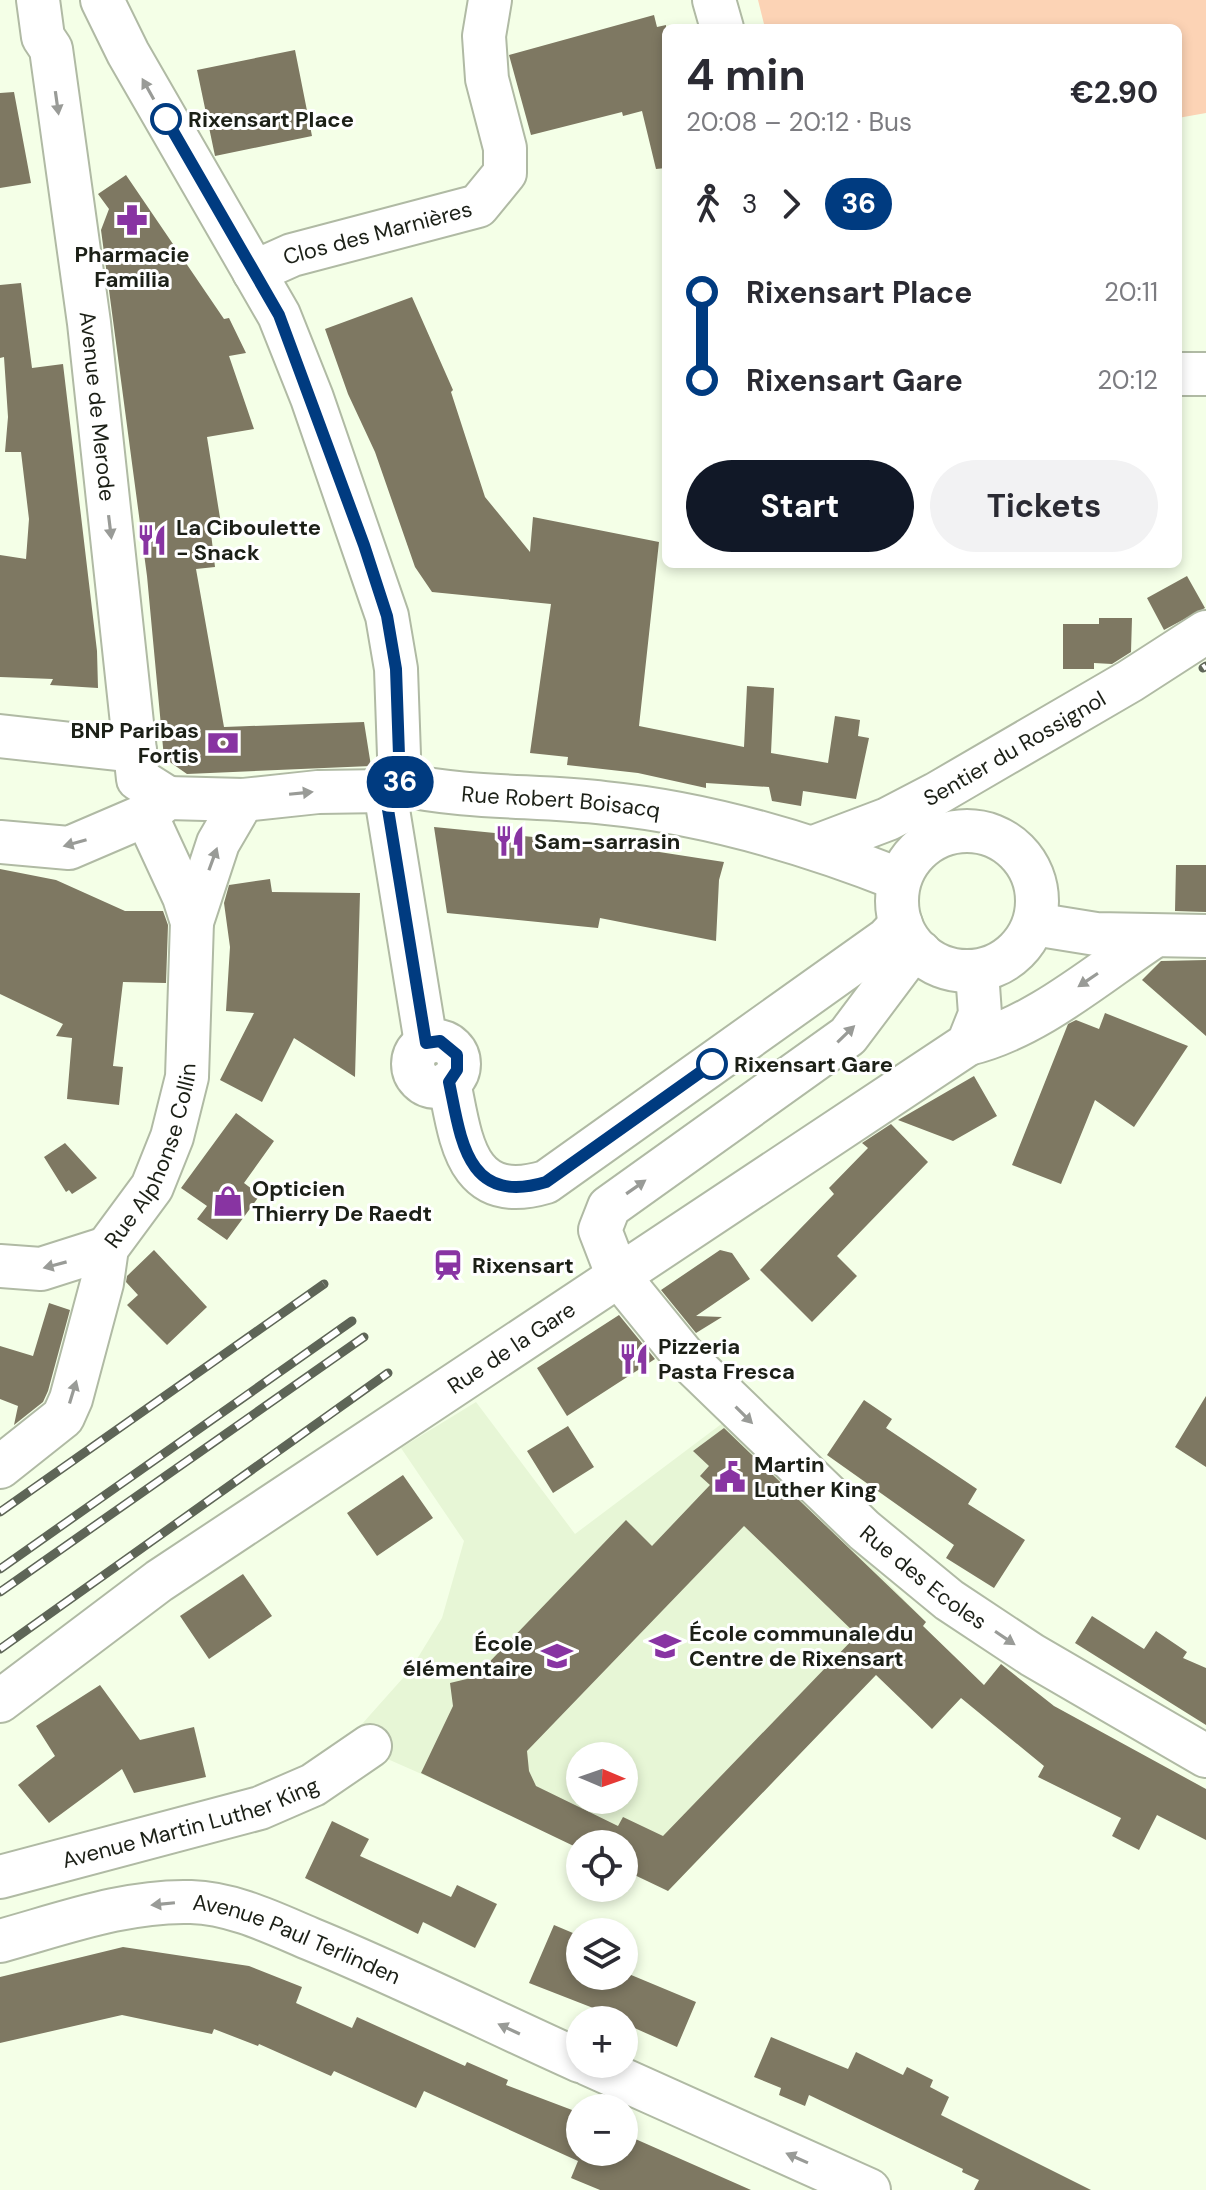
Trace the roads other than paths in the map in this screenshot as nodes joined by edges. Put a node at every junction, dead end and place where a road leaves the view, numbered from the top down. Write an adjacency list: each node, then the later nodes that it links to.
1 (38, 0): 6 (street, Avenue de Merode)
2 (490, 0): 7 (street, Clos des Marnières)
3 (714, 0): 5 (street)
4 (109, 15): 6 (street); 7 (street, one-way to 4)
5 (721, 24)
6 (51, 49): 12 (street, Avenue de Merode, one-way to 12)
7 (254, 272): 13 (street)
8 (1182, 374): 9 (street)
9 (1206, 374)
10 (1206, 632): 17 (street, Sentier du Rossignol)
11 (0, 736): 12 (street)
12 (135, 751): 15 (street, Avenue de Merode)
13 (392, 787): 14 (street, Rue Robert Boisacq, one-way to 13); 17 (street, Rue Robert Boisacq); 23 (street)
14 (243, 800): 15 (street, Rue Robert Boisacq); 19 (street, one-way to 14)
15 (157, 807): 16 (street, one-way to 16); 19 (street, Rue Alphonse Collin)
16 (0, 842)
17 (814, 847): 18 (street, Rue Robert Boisacq)
18 (898, 879): 20 (street); 23 (street)
19 (192, 922): 26 (street, Rue Alphonse Collin)
20 (1034, 924): 22 (street); 24 (street)
21 (1206, 936): 22 (street)
22 (1153, 937): 25 (street, Rue de la Gare, one-way to 25)
23 (911, 938): 24 (street); 28 (street, Rue des Ecoles, one-way to 23)
24 (977, 972): 25 (street)
25 (968, 1044): 28 (street, Rue de la Gare)
26 (107, 1248): 27 (street, one-way to 27); 29 (street, Rue Alphonse Collin, one-way to 26)
27 (0, 1266)
28 (617, 1274): 30 (street, Rue de la Gare); 32 (street, Rue des Ecoles, one-way to 32)
29 (0, 1467)
30 (0, 1701)
31 (370, 1746): 33 (street, Avenue Martin Luther King)
32 (1206, 1756)
33 (0, 1877)
34 (0, 1941): 35 (street, Avenue Paul Terlinden, one-way to 34)
35 (566, 2055)
36 (618, 2078): 37 (street, one-way to 36)
37 (848, 2186)

